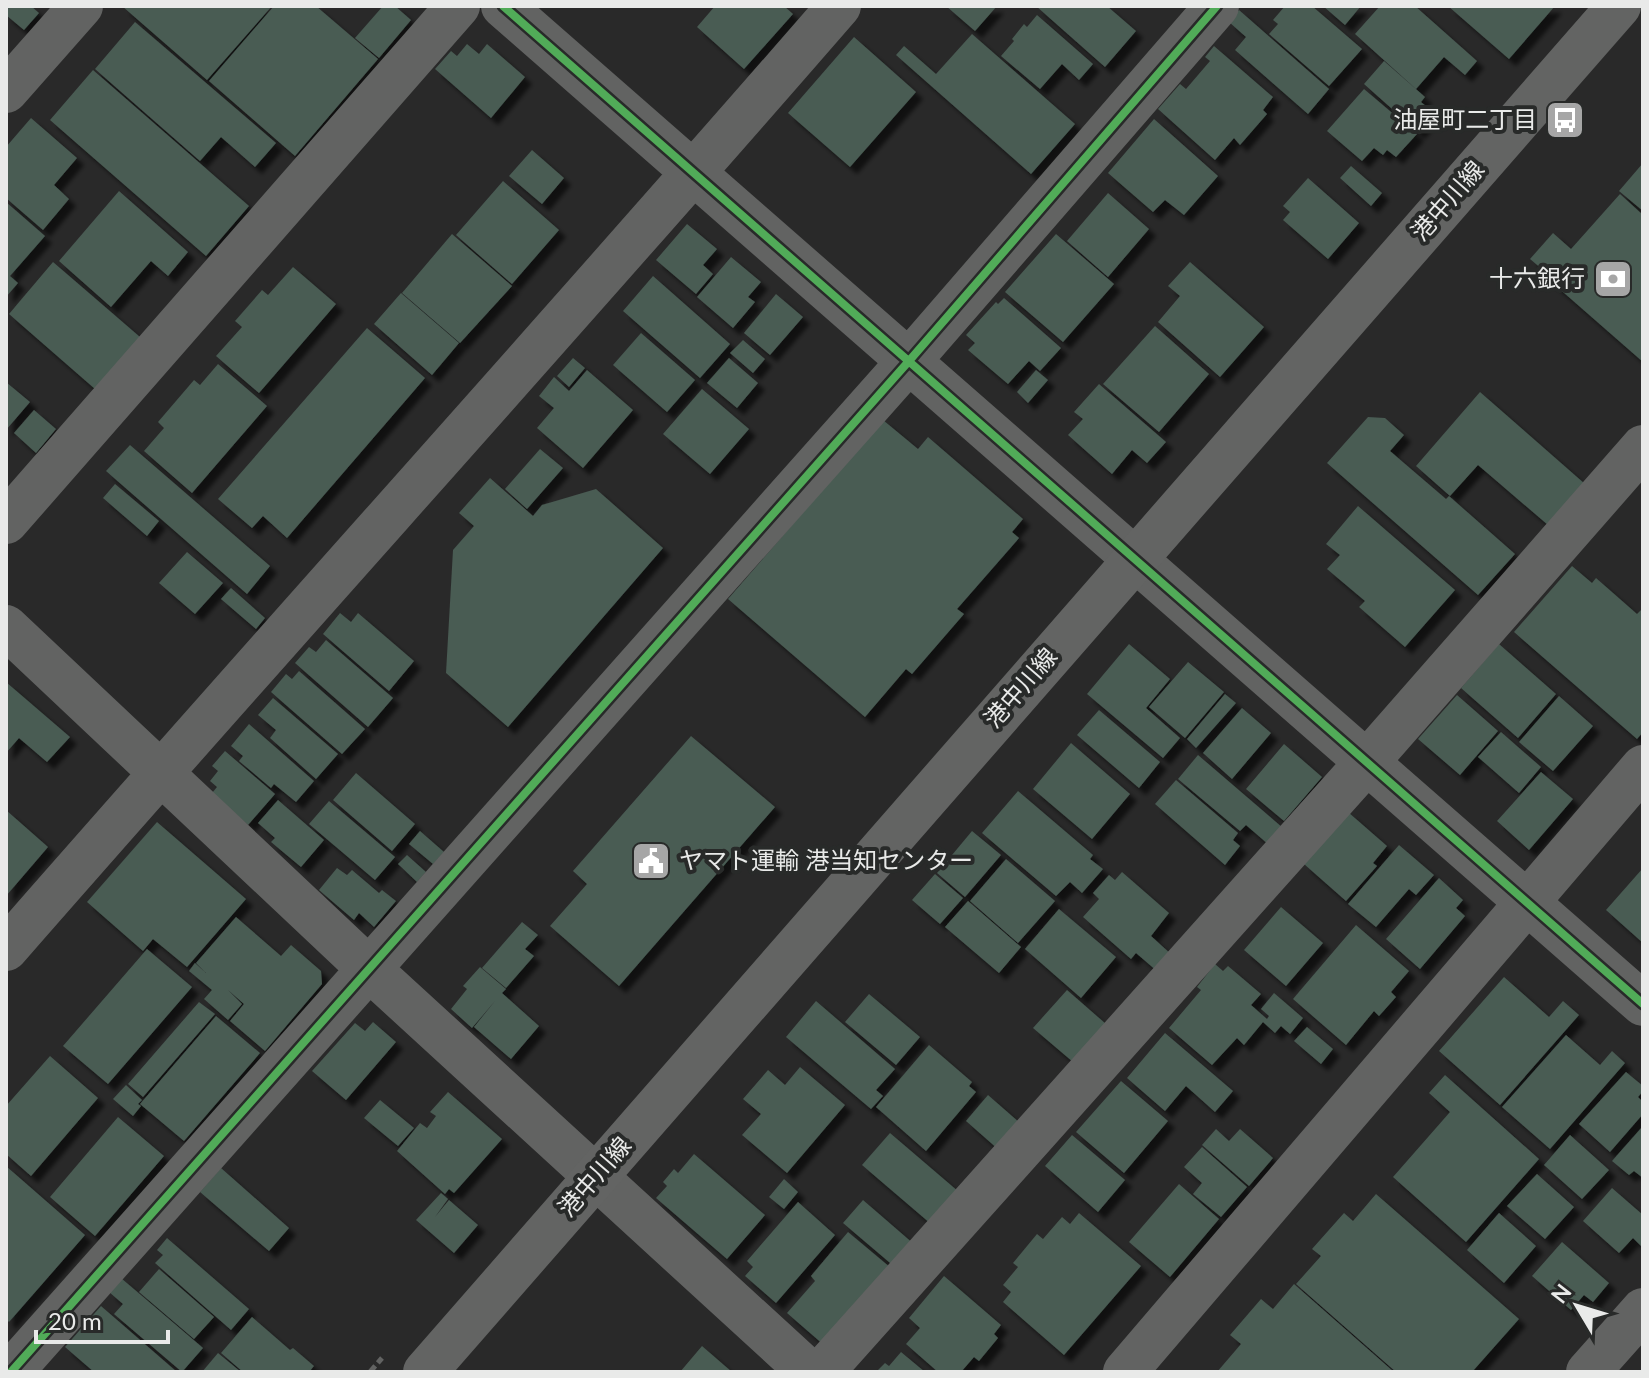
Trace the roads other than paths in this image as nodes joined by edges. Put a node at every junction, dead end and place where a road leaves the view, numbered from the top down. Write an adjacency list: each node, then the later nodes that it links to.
1 (81, 6): 7 (street)
2 (458, 6): 11 (street)
3 (503, 6): 8 (street)
4 (839, 6): 8 (street)
5 (1217, 6): 9 (street)
6 (1619, 6): 12 (main road, 港中川線)
7 (6, 91)
8 (694, 173): 9 (street); 16 (street)
9 (909, 361): 12 (street); 19 (street)
10 (1643, 447): 14 (street)
11 (6, 522)
12 (1135, 558): 14 (street); 21 (main road, 港中川線)
13 (6, 627): 16 (street)
14 (1367, 762): 17 (street); 26 (street)
15 (1643, 767): 17 (street)
16 (160, 772): 18 (street); 19 (street)
17 (1527, 902): 20 (street); 27 (street)
18 (6, 949)
19 (368, 968): 21 (street); 23 (street)
20 (1643, 1004)
21 (595, 1177): 24 (main road, 港中川線); 25 (street)
22 (1643, 1310): 28 (street)
23 (11, 1372)
24 (425, 1372)
25 (809, 1372)
26 (822, 1372)
27 (1125, 1372)
28 (1588, 1372)

